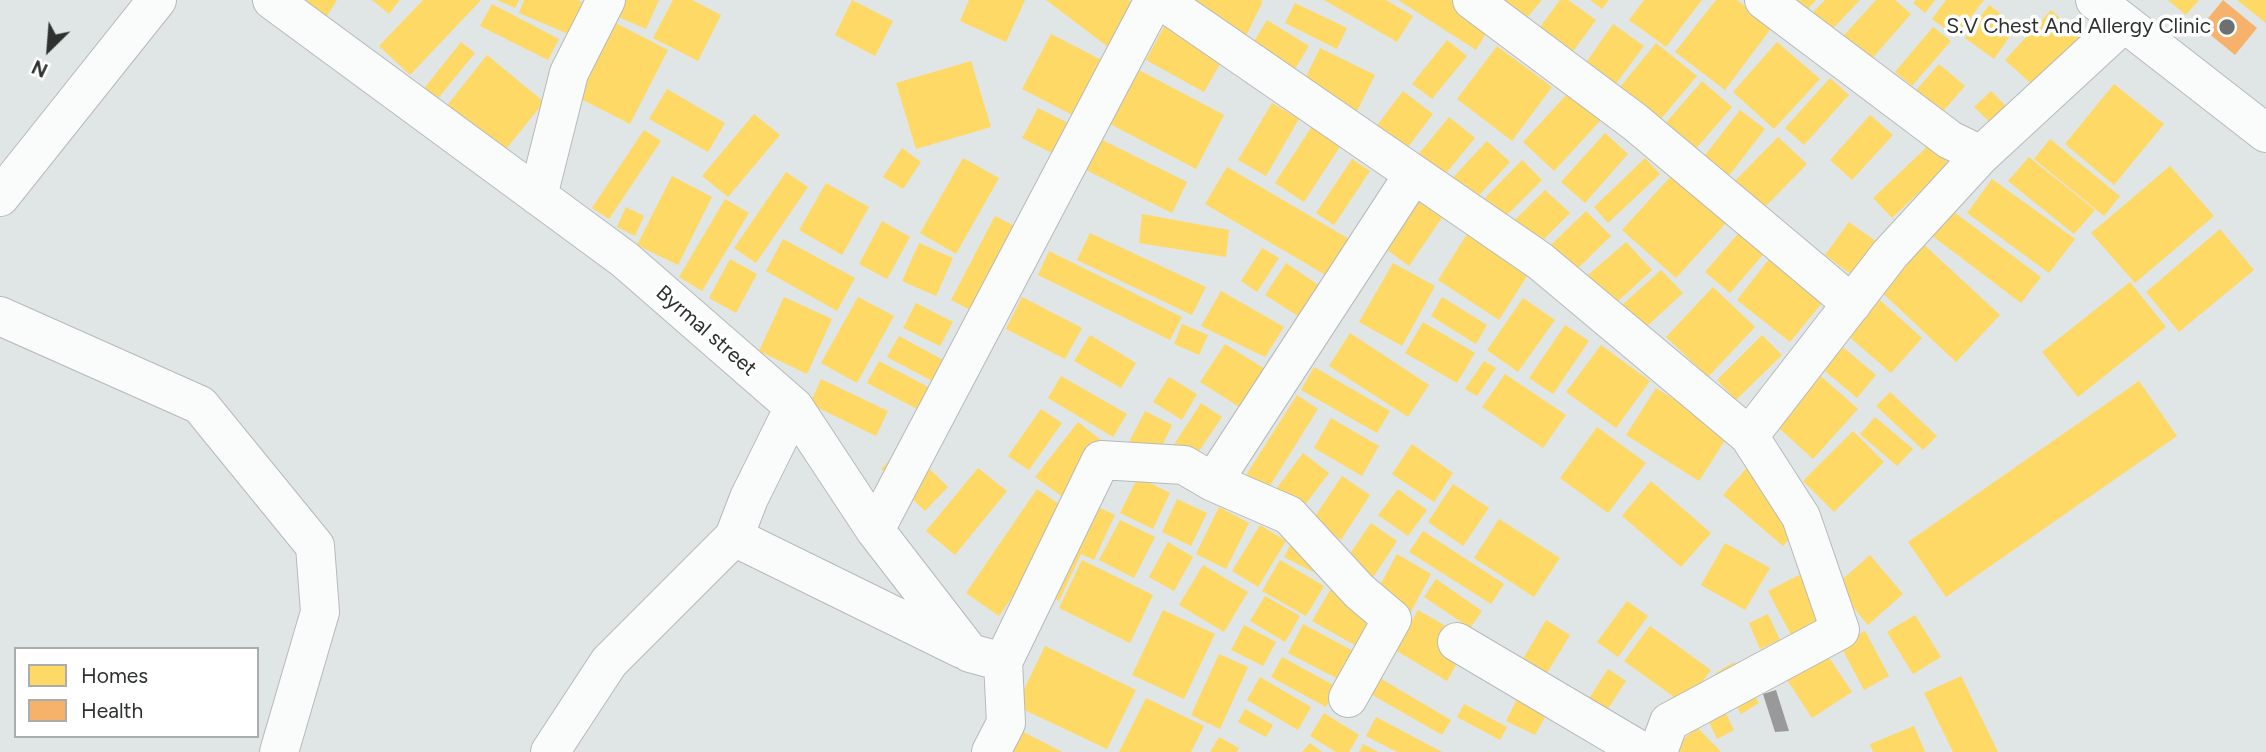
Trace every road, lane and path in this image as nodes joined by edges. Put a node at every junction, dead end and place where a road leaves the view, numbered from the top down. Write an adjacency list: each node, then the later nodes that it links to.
1 (157, 0): 14 (street)
2 (272, 0): 13 (street, Byrmal street)
3 (606, 0): 13 (street)
4 (1154, 0): 20 (street)
5 (1161, 0): 12 (street)
6 (1472, 0): 15 (street)
7 (1764, 0): 11 (street)
8 (2095, 0): 9 (street)
9 (2124, 23): 10 (street); 11 (street)
10 (2261, 121)
11 (1981, 155): 15 (street)
12 (1413, 175): 18 (street); 19 (street)
13 (538, 196): 17 (street, Byrmal street)
14 (0, 197)
15 (1852, 304): 18 (street)
16 (0, 317): 25 (street)
17 (794, 407): 20 (street, Byrmal street); 21 (street)
18 (1749, 436): 29 (street)
19 (1213, 482): 23 (street); 24 (street)
20 (875, 530): 23 (street, Byrmal street)
21 (734, 537): 23 (street); 26 (street)
22 (1457, 642): 28 (street)
23 (987, 658): 27 (street)
24 (1348, 698)
25 (279, 752)
26 (550, 752)
27 (991, 752)
28 (1643, 752)
29 (1658, 752)

